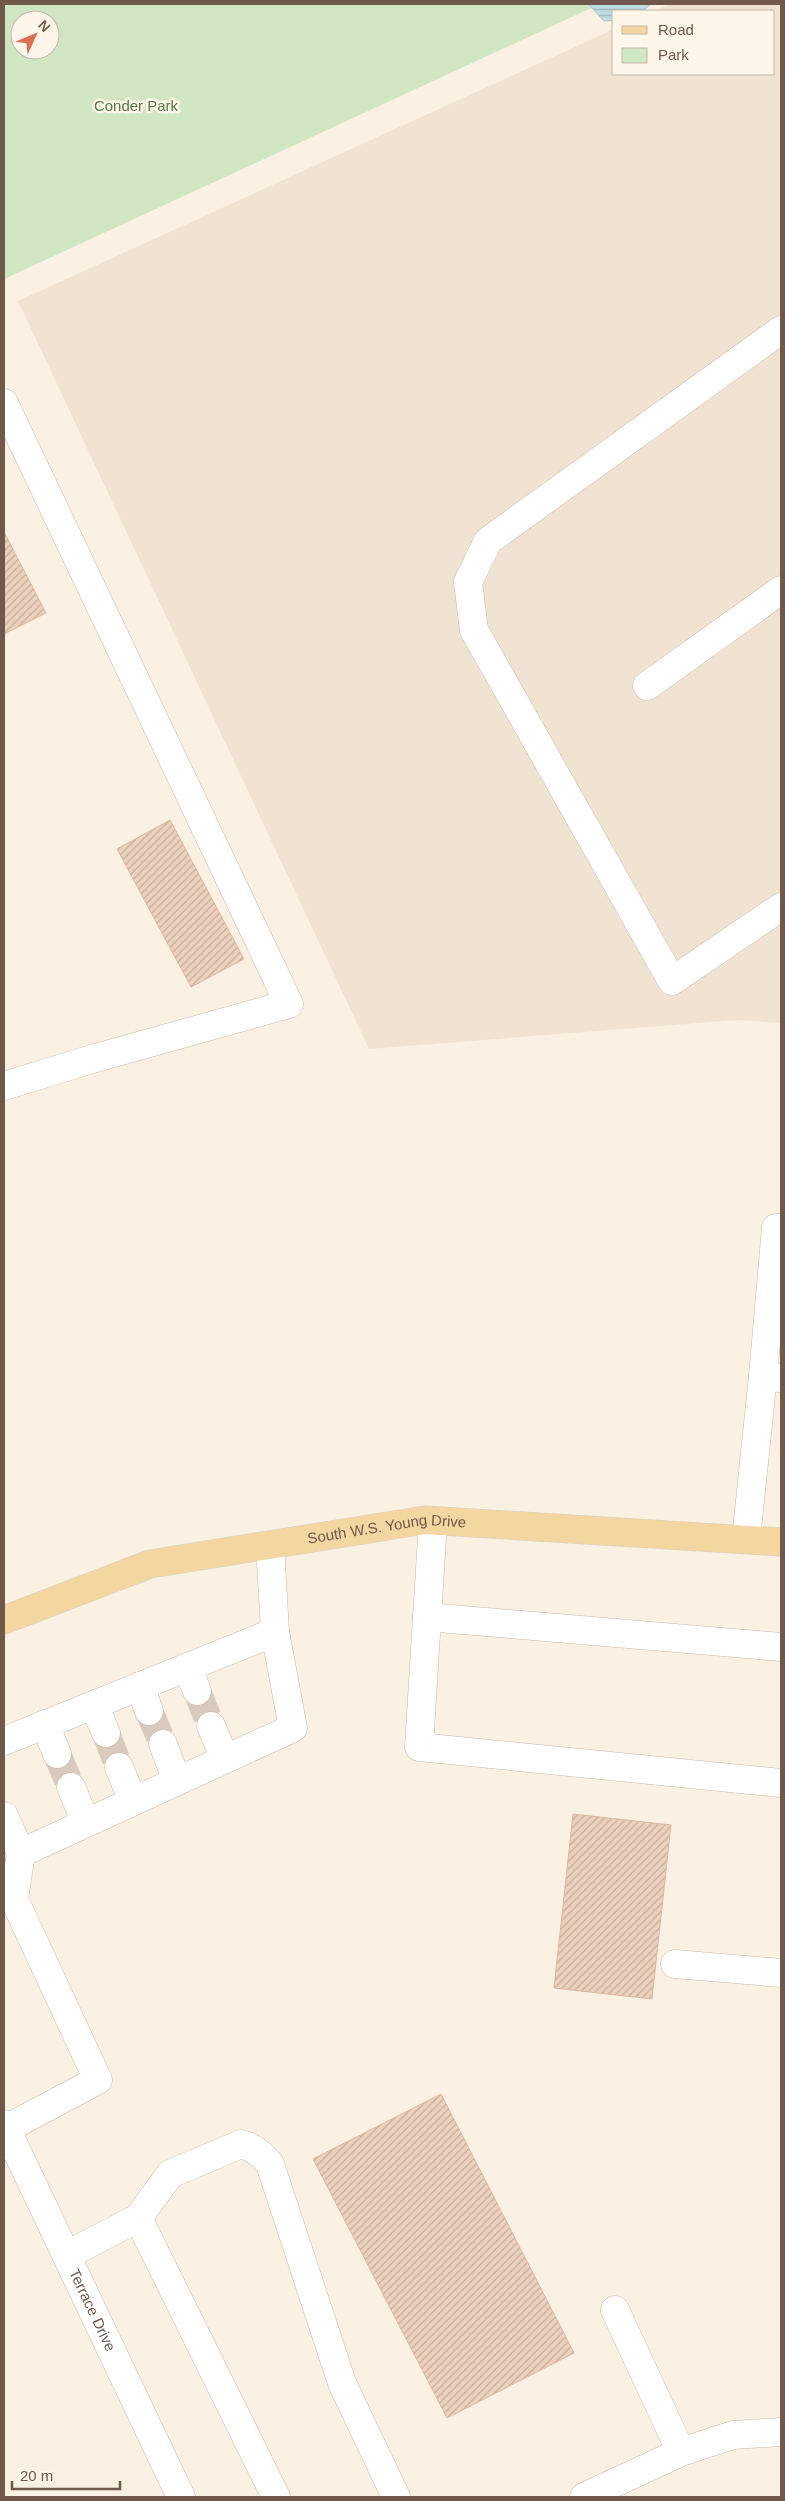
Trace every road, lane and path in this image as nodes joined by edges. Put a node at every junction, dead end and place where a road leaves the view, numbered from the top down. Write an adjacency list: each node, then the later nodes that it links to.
1 (781, 330): 5 (street)
2 (4, 403): 6 (street)
3 (781, 590): 4 (street)
4 (648, 686)
5 (781, 906)
6 (4, 1086)
7 (781, 1228): 8 (street)
8 (772, 1377): 10 (street)
9 (433, 1521): 10 (main road, South W.S. Young Drive); 12 (main road, South W.S. Young Drive); 13 (street)
10 (746, 1540): 11 (main road, South W.S. Young Drive)
11 (781, 1542)
12 (270, 1545): 14 (main road, South W.S. Young Drive); 15 (street)
13 (427, 1618): 16 (street); 27 (street)
14 (4, 1620)
15 (275, 1632): 17 (street); 24 (street)
16 (781, 1647)
17 (94, 1705): 18 (street); 20 (street)
18 (45, 1724): 21 (street); 23 (street)
19 (211, 1726): 24 (street)
20 (106, 1733)
21 (4, 1741)
22 (162, 1744): 26 (street)
23 (57, 1754)
24 (225, 1759): 26 (street)
25 (119, 1767): 29 (street)
26 (177, 1781): 29 (street)
27 (781, 1783)
28 (71, 1787): 31 (street)
29 (133, 1801): 31 (street)
30 (4, 1816): 32 (street)
31 (86, 1823): 32 (street)
32 (21, 1853): 35 (street)
33 (675, 1964): 34 (street)
34 (781, 1973)
35 (5, 2126): 36 (street, Terrace Drive)
36 (13, 2168): 38 (street, Terrace Drive)
37 (138, 2218): 38 (street); 43 (street); 44 (street)
38 (67, 2256): 42 (street, Terrace Drive)
39 (615, 2310): 41 (street)
40 (781, 2432): 41 (street)
41 (681, 2452): 45 (street)
42 (181, 2497)
43 (276, 2497)
44 (396, 2497)
45 (584, 2497)

